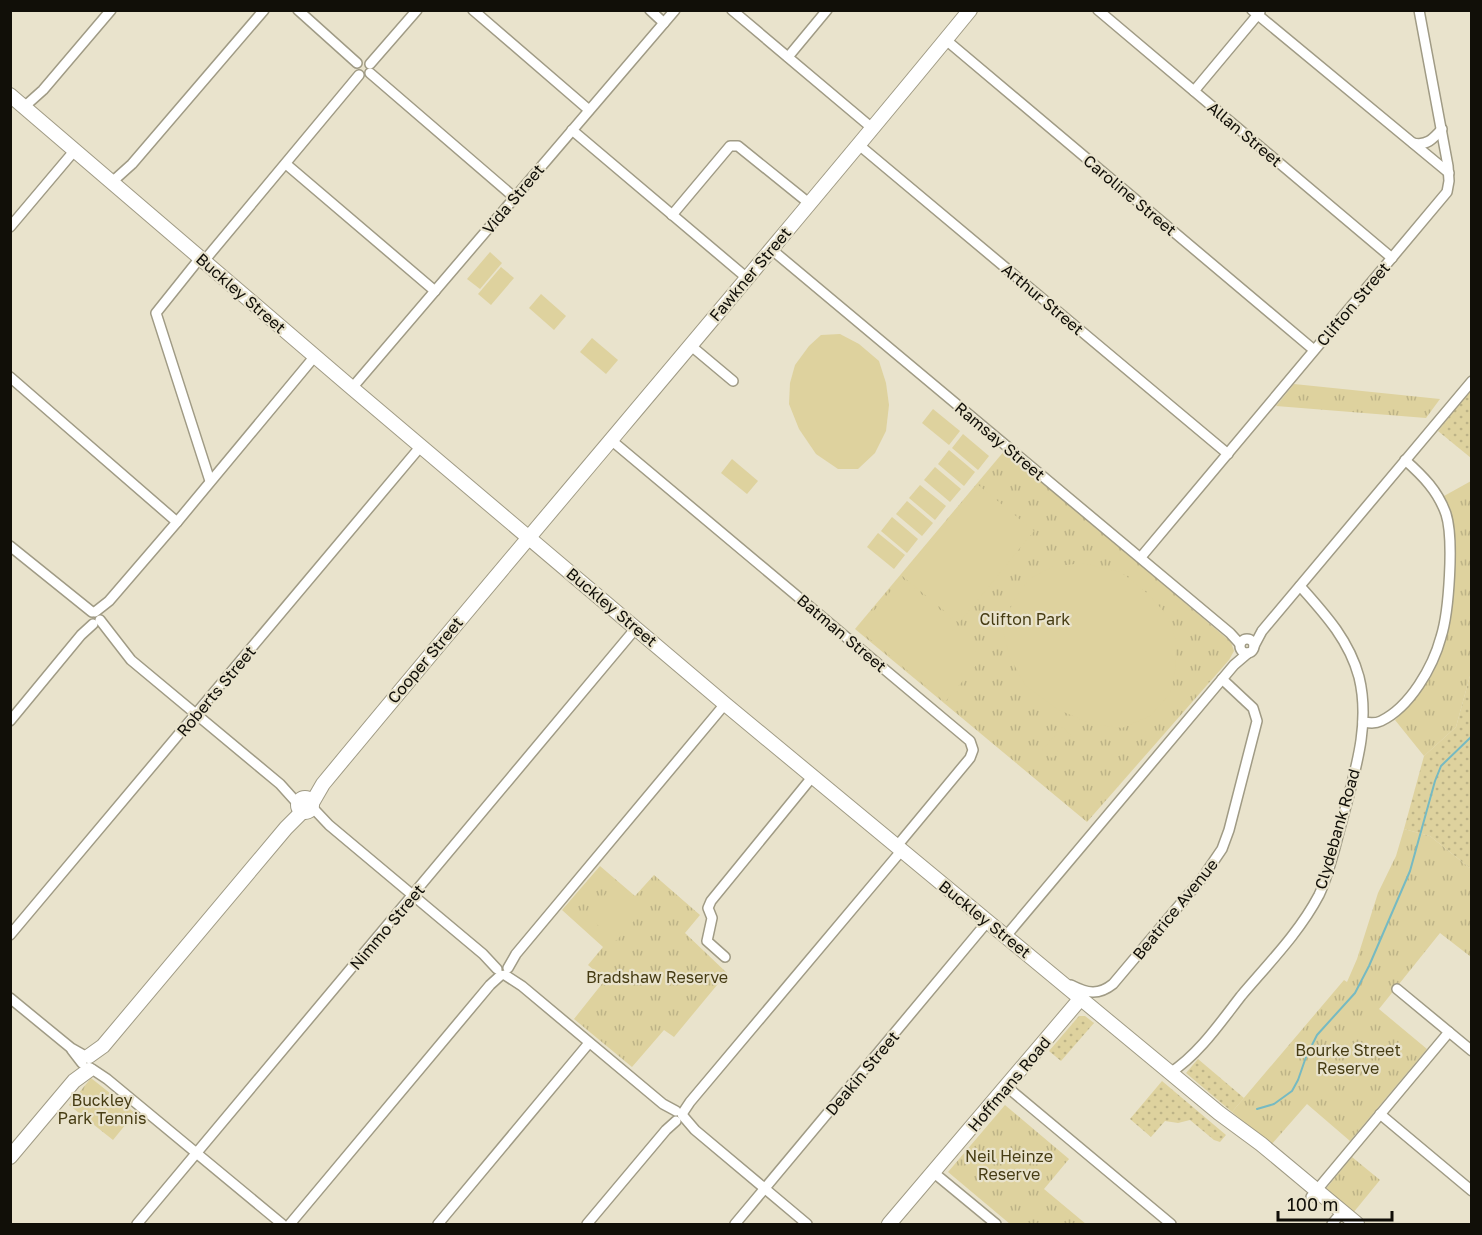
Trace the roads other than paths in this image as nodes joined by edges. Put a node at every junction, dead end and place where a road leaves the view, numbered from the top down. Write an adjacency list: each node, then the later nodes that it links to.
1 (111, 10): 22 (street)
2 (264, 10): 32 (street)
3 (298, 10): 17 (street)
4 (417, 10): 18 (street)
5 (473, 10): 23 (street)
6 (650, 10): 14 (street)
7 (675, 10): 14 (street, Vida Street)
8 (732, 10): 16 (street)
9 (827, 10): 16 (street)
10 (970, 10): 15 (main road, Fawkner Street)
11 (1098, 10): 20 (street, Allan Street)
12 (1419, 10): 25 (street, Clifton Street)
13 (1257, 12): 20 (street); 27 (street)
14 (664, 23): 23 (street, Vida Street)
15 (946, 40): 24 (main road, Fawkner Street); 43 (street, Caroline Street)
16 (788, 57): 24 (street)
17 (357, 63): 18 (street); 19 (street)
18 (370, 68): 19 (street); 33 (street)
19 (359, 75): 30 (street)
20 (1194, 91): 38 (street, Allan Street)
21 (10, 95): 22 (main road, Buckley Street)
22 (27, 110): 29 (main road, Buckley Street)
23 (589, 110): 26 (street, Vida Street)
24 (872, 128): 28 (main road, Fawkner Street)
25 (1442, 129): 27 (street); 31 (street, Clifton Street)
26 (572, 130): 33 (street, Vida Street); 35 (street)
27 (1410, 142): 31 (street)
28 (859, 145): 34 (main road, Fawkner Street); 51 (street, Arthur Street)
29 (75, 150): 32 (main road, Buckley Street); 36 (street)
30 (286, 164): 39 (street); 41 (street)
31 (1449, 173): 38 (street, Clifton Street)
32 (115, 184): 39 (main road, Buckley Street)
33 (514, 197): 41 (street, Vida Street)
34 (810, 204): 35 (street); 37 (main road, Fawkner Street)
35 (672, 215): 40 (street)
36 (10, 227)
37 (771, 249): 40 (main road, Fawkner Street); 57 (street, Ramsay Street)
38 (1392, 258): 43 (street, Clifton Street)
39 (202, 259): 44 (main road, Buckley Street); 53 (street)
40 (747, 278): 42 (main road, Fawkner Street)
41 (435, 291): 48 (street, Vida Street)
42 (690, 345): 46 (street); 49 (main road, Fawkner Street)
43 (1314, 350): 51 (street, Clifton Street)
44 (315, 356): 48 (main road, Buckley Street); 53 (street)
45 (10, 377): 54 (street)
46 (733, 381)
47 (1472, 381): 52 (street)
48 (352, 388): 50 (main road, Buckley Street)
49 (611, 440): 55 (main road, Fawkner Street); 69 (street, Batman Street)
50 (421, 446): 55 (main road, Buckley Street); 64 (street, Roberts Street)
51 (1228, 454): 57 (street, Clifton Street)
52 (1405, 460): 58 (street); 66 (street)
53 (210, 481): 54 (street)
54 (177, 522): 59 (street)
55 (529, 537): 60 (main road, Buckley Street); 68 (main road, Cooper Street)
56 (10, 546): 59 (street)
57 (1141, 557): 61 (street, Ramsay Street)
58 (1300, 586): 61 (street); 66 (street, Clydebank Road)
59 (94, 618): 64 (street); 65 (street)
60 (636, 628): 63 (main road, Buckley Street); 70 (street, Nimmo Street)
61 (1246, 645): 62 (street)
62 (1221, 679): 73 (street); 76 (street, Beatrice Avenue)
63 (725, 704): 67 (main road, Buckley Street); 75 (street)
64 (197, 714): 68 (street); 72 (street, Roberts Street)
65 (11, 718)
66 (1363, 723): 84 (street, Clydebank Road)
67 (813, 776): 69 (main road, Buckley Street); 74 (street)
68 (305, 805): 70 (street); 83 (main road, Cooper Street)
69 (899, 848): 71 (main road, Buckley Street); 87 (street)
70 (413, 895): 75 (street); 88 (street, Nimmo Street)
71 (988, 921): 73 (main road, Buckley Street); 91 (street, Deakin Street)
72 (10, 935)
73 (1006, 936): 76 (main road, Buckley Street)
74 (725, 957)
75 (503, 970): 81 (street); 97 (street)
76 (1058, 978): 79 (main road, Buckley Street)
77 (1397, 988): 80 (street)
78 (10, 998): 83 (street)
79 (1082, 998): 84 (main road, Buckley Street); 85 (main road, Hoffmans Road)
80 (1449, 1032): 82 (street); 86 (street)
81 (590, 1043): 87 (street); 98 (street)
82 (1472, 1051)
83 (89, 1063): 88 (street); 89 (main road, Cooper Street)
84 (1170, 1073): 93 (main road, Buckley Street)
85 (1007, 1087): 90 (main road, Hoffmans Road); 104 (street)
86 (1380, 1114): 92 (street); 93 (street)
87 (677, 1116): 91 (street); 99 (street)
88 (197, 1154): 95 (street, Nimmo Street); 96 (street)
89 (10, 1157)
90 (933, 1172): 102 (main road, Hoffmans Road); 103 (street)
91 (765, 1189): 100 (street, Deakin Street); 101 (street)
92 (1472, 1191)
93 (1314, 1194): 94 (main road, Buckley Street)
94 (1339, 1220): 105 (main road, Buckley Street)
95 (137, 1224)
96 (282, 1224)
97 (290, 1224)
98 (438, 1224)
99 (587, 1224)
100 (735, 1224)
101 (807, 1224)
102 (889, 1224)
103 (996, 1224)
104 (1171, 1224)
105 (1357, 1224)

